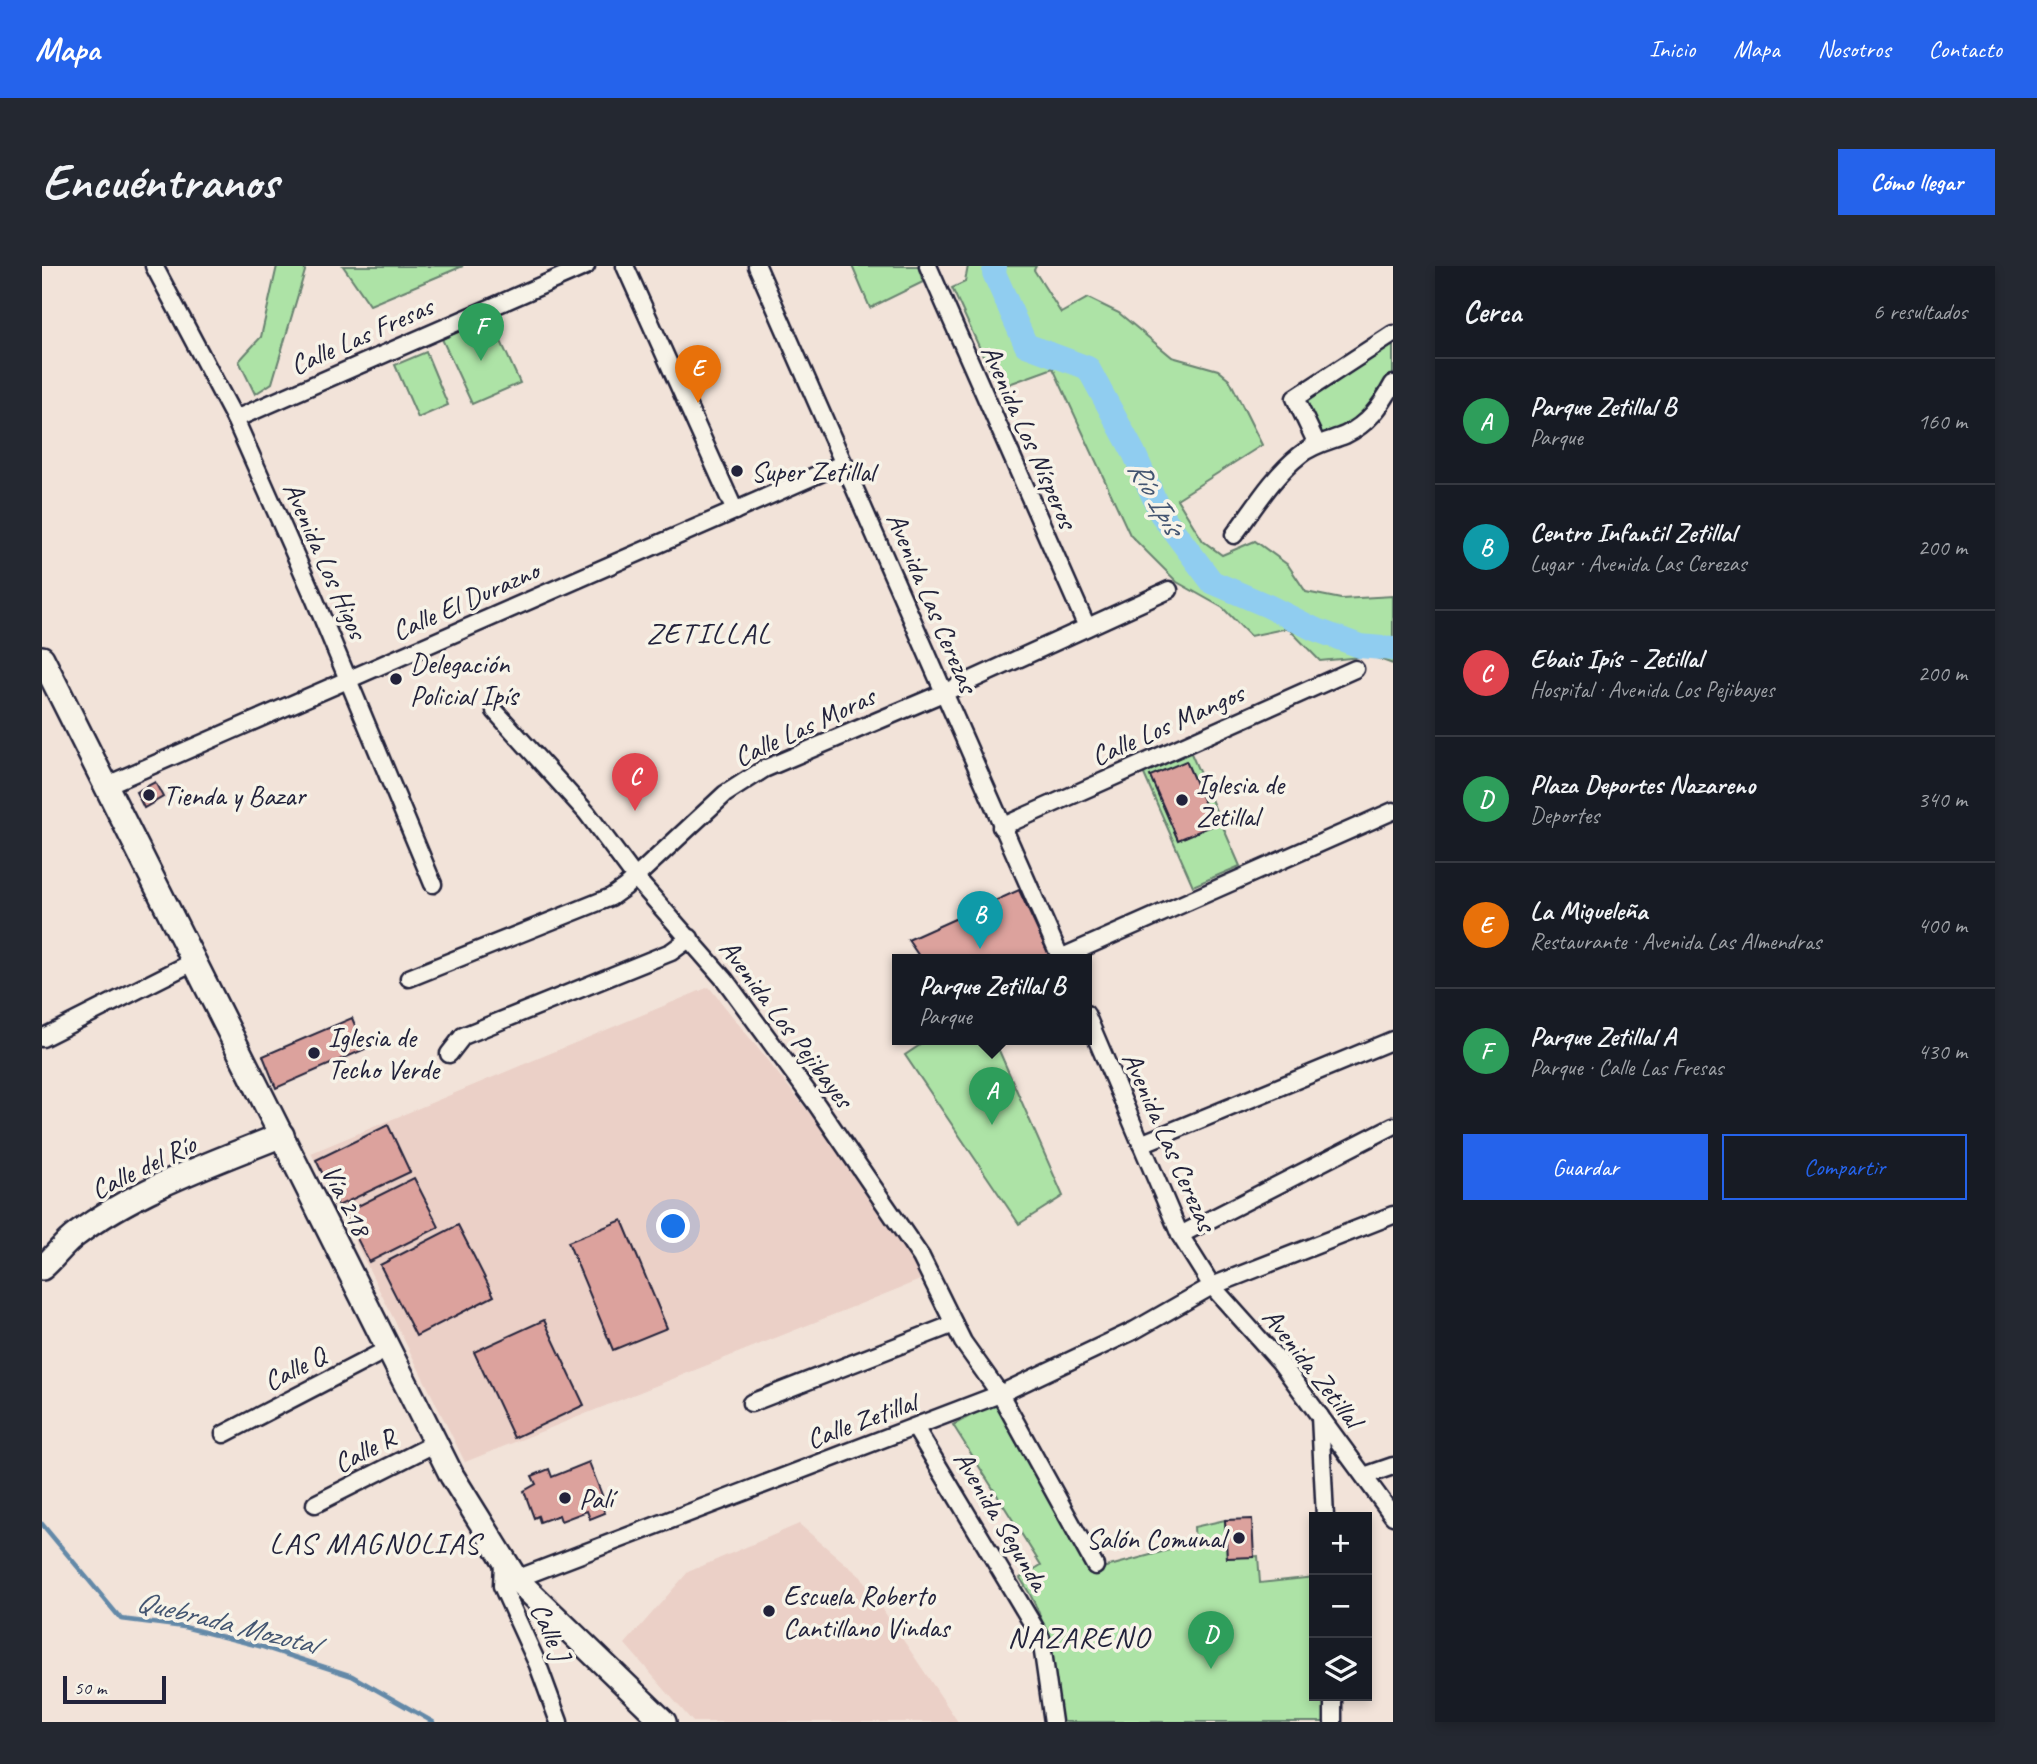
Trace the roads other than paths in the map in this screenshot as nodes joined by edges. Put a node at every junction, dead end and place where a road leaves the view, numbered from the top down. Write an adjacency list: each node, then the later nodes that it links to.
1 (154, 266): 8 (street, Avenida Los Higos)
2 (586, 266): 8 (street, Calle Las Fresas)
3 (625, 266): 11 (street)
4 (757, 266): 10 (street, Avenida Las Cerezas)
5 (928, 266): 14 (street, Avenida Los Nísperos)
6 (1393, 334): 9 (street)
7 (1393, 386): 9 (street)
8 (235, 419): 17 (street, Avenida Los Higos)
9 (1317, 444): 12 (street)
10 (844, 463): 11 (street, Calle El Durazno); 18 (street, Avenida Las Cerezas)
11 (735, 511): 17 (street, Calle El Durazno)
12 (1234, 535)
13 (1169, 590): 14 (street, Calle Las Moras)
14 (1087, 627): 18 (street, Calle Las Moras)
15 (42, 658): 20 (main road, Vía 218)
16 (1355, 670): 22 (street, Calle Los Mangos)
17 (349, 679): 20 (street, Calle El Durazno); 24 (street, Avenida Los Higos)
18 (943, 693): 22 (street, Avenida Las Cerezas); 23 (street, Calle Las Moras)
19 (495, 711): 23 (street, Avenida Los Pejibayes)
20 (107, 785): 28 (main road, Vía 218)
21 (1393, 811): 27 (street)
22 (1001, 827): 26 (street, Avenida Las Cerezas)
23 (634, 876): 25 (street, Avenida Los Pejibayes); 29 (street, Calle Las Moras)
24 (433, 884)
25 (690, 938): 33 (street); 43 (street, Avenida Los Pejibayes)
26 (1059, 954)
27 (1070, 954)
28 (195, 961): 31 (street); 35 (main road, Vía 218)
29 (408, 978)
30 (1092, 1026): 36 (street, Avenida Las Cerezas)
31 (42, 1038)
32 (1393, 1040): 36 (street)
33 (449, 1054)
34 (1393, 1126): 38 (street)
35 (282, 1135): 39 (main road, Calle del Río); 44 (main road, Vía 218)
36 (1141, 1144): 38 (street, Avenida Las Cerezas)
37 (1393, 1215): 42 (street, Calle Zetillal)
38 (1180, 1235): 42 (street, Avenida Las Cerezas)
39 (74, 1236): 40 (street); 41 (main road, Calle del Río)
40 (42, 1249)
41 (42, 1268)
42 (1213, 1286): 45 (street, Calle Zetillal); 47 (street, Avenida Zetillal)
43 (954, 1324): 45 (street, Avenida Los Pejibayes); 46 (street)
44 (388, 1349): 49 (street, Calle Q); 50 (main road, Vía 218)
45 (1000, 1394): 48 (street, Calle Zetillal); 56 (street, Avenida Los Pejibayes)
46 (751, 1403)
47 (1320, 1416): 52 (street, Avenida Zetillal); 54 (street)
48 (916, 1429): 57 (street, Calle Zetillal); 61 (street, Avenida Segunda)
49 (224, 1434)
50 (436, 1443): 53 (street, Calle R); 57 (main road, Vía 218)
51 (1393, 1466): 52 (street)
52 (1364, 1476): 55 (street, Avenida Zetillal)
53 (315, 1504)
54 (1325, 1512)
55 (1393, 1516)
56 (1095, 1566)
57 (510, 1570): 59 (street, Calle J); 60 (main road, Vía 218)
58 (1333, 1701): 62 (street)
59 (559, 1722)
60 (664, 1722)
61 (1054, 1722)
62 (1333, 1722)

